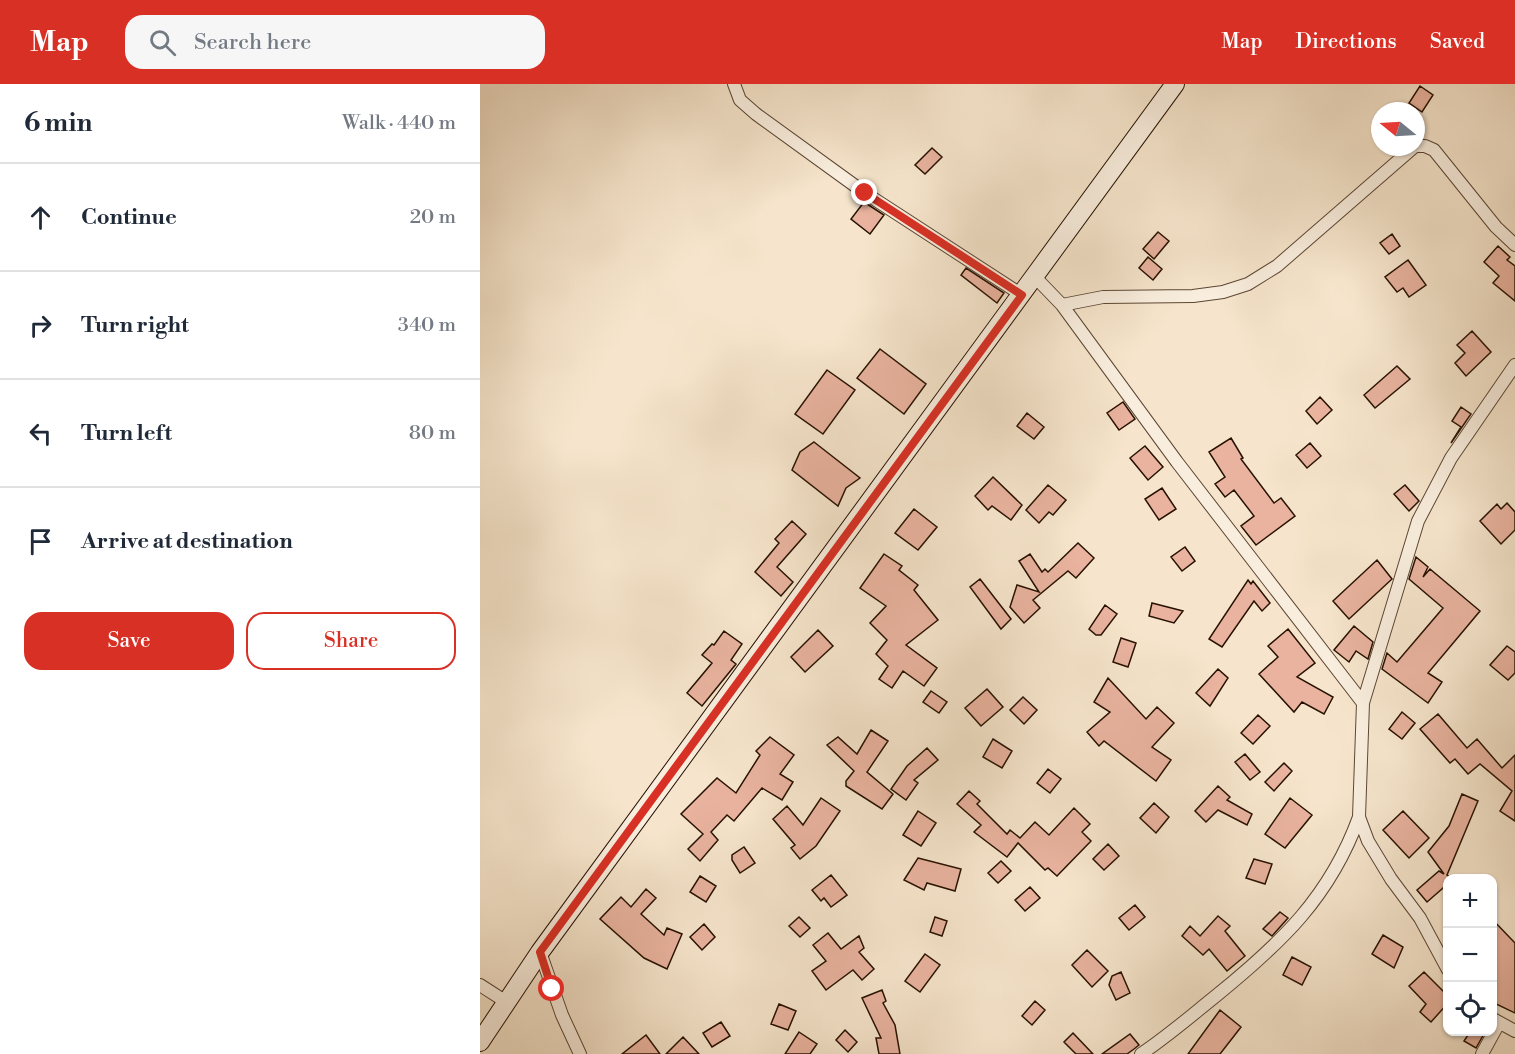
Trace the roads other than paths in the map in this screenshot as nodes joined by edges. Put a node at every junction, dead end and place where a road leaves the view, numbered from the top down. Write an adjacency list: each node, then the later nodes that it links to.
1 (734, 84): 7 (street)
2 (1175, 84): 6 (street)
3 (1425, 146): 5 (street)
4 (1405, 156): 8 (street)
5 (1515, 245)
6 (1035, 278): 7 (street); 8 (street)
7 (1022, 295): 12 (street)
8 (1062, 305): 10 (street)
9 (1515, 365): 10 (street)
10 (1363, 703): 11 (street)
11 (1359, 818): 13 (street); 21 (street)
12 (540, 952): 15 (street); 20 (street)
13 (1443, 961)
14 (480, 985): 15 (street)
15 (508, 1003): 19 (street)
16 (1497, 1022): 17 (street)
17 (1515, 1031)
18 (1490, 1036): 22 (street)
19 (480, 1042)
20 (580, 1054)
21 (1141, 1054)
22 (1482, 1054)

